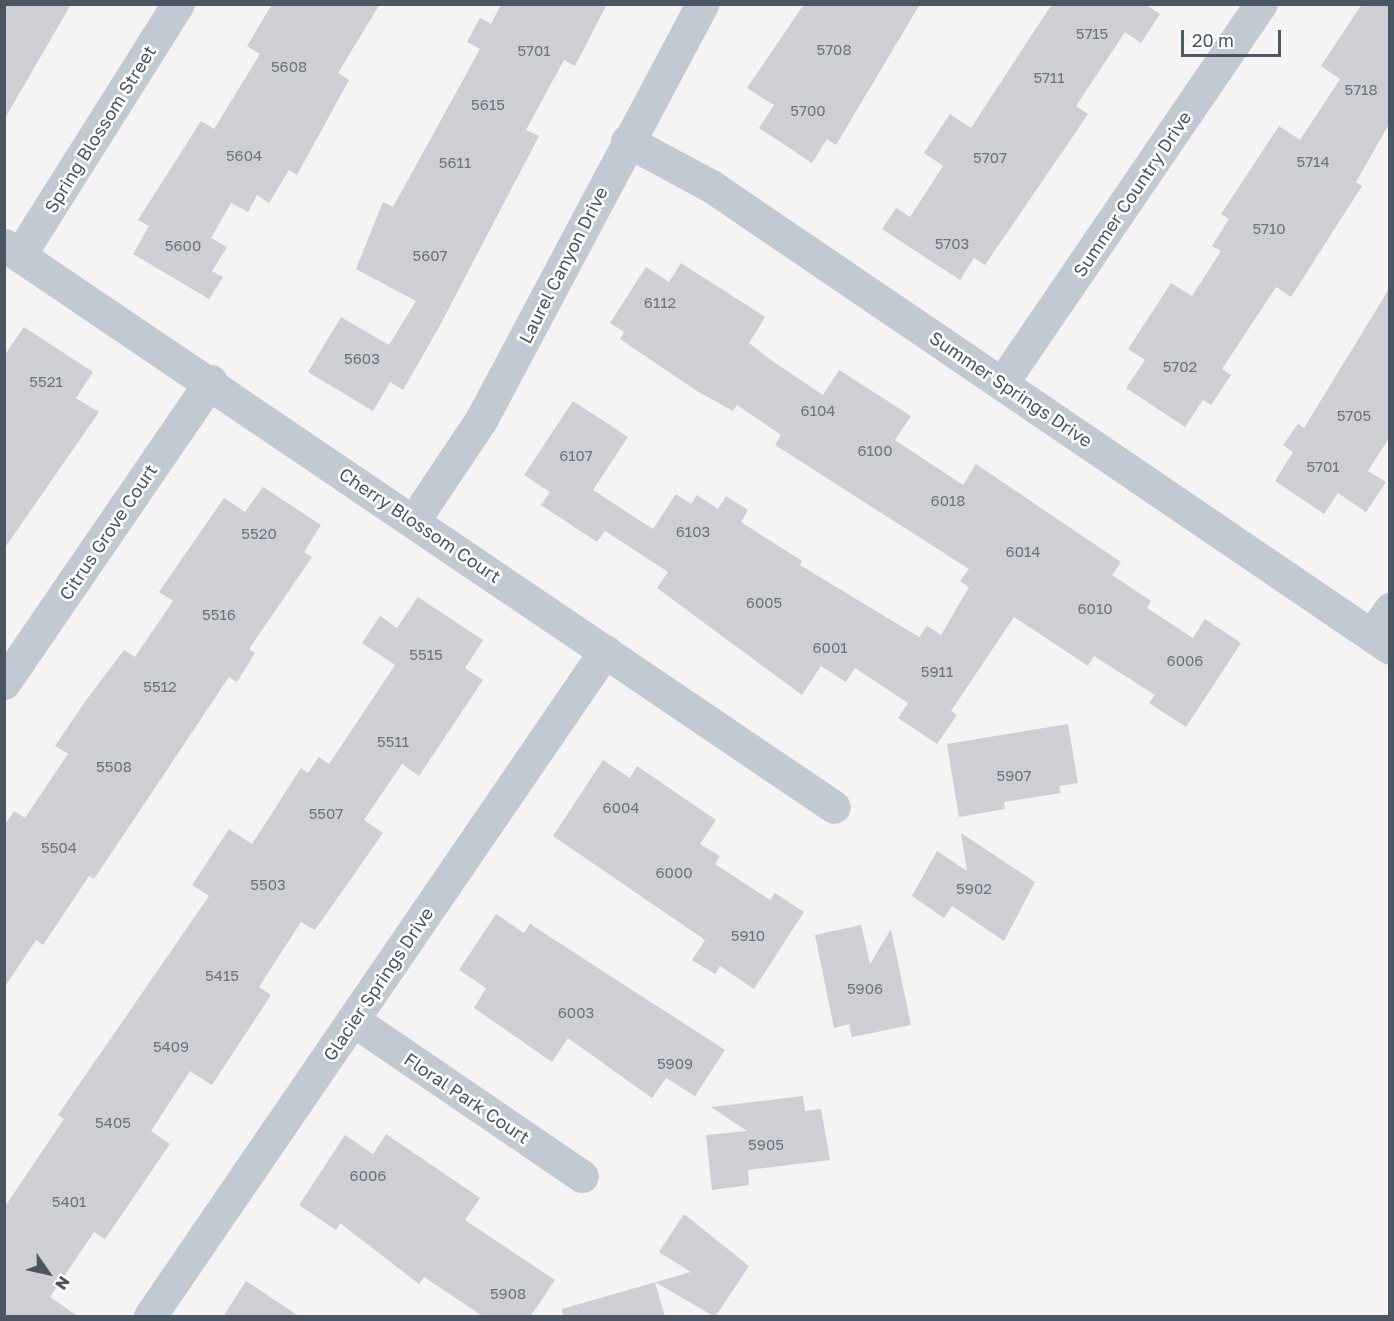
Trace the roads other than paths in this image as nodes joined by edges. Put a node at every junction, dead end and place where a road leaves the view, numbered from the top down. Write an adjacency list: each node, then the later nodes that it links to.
1 (178, 4): 5 (street, Spring Blossom Street)
2 (702, 4): 4 (street, Laurel Canyon Drive)
3 (1261, 4): 7 (street, Summer Country Drive)
4 (627, 141): 7 (street, Summer Springs Drive); 8 (street, Laurel Canyon Drive)
5 (13, 249): 6 (street, Cherry Blossom Court)
6 (211, 381): 8 (street, Cherry Blossom Court); 11 (street, Citrus Grove Court)
7 (1002, 383): 9 (street, Summer Springs Drive)
8 (414, 520): 10 (street, Cherry Blossom Court)
9 (1384, 631)
10 (605, 651): 12 (street, Cherry Blossom Court); 13 (street, Glacier Springs Drive)
11 (4, 683)
12 (834, 807)
13 (353, 1020): 14 (street, Floral Park Court); 15 (street, Glacier Springs Drive)
14 (582, 1176)
15 (150, 1317)

